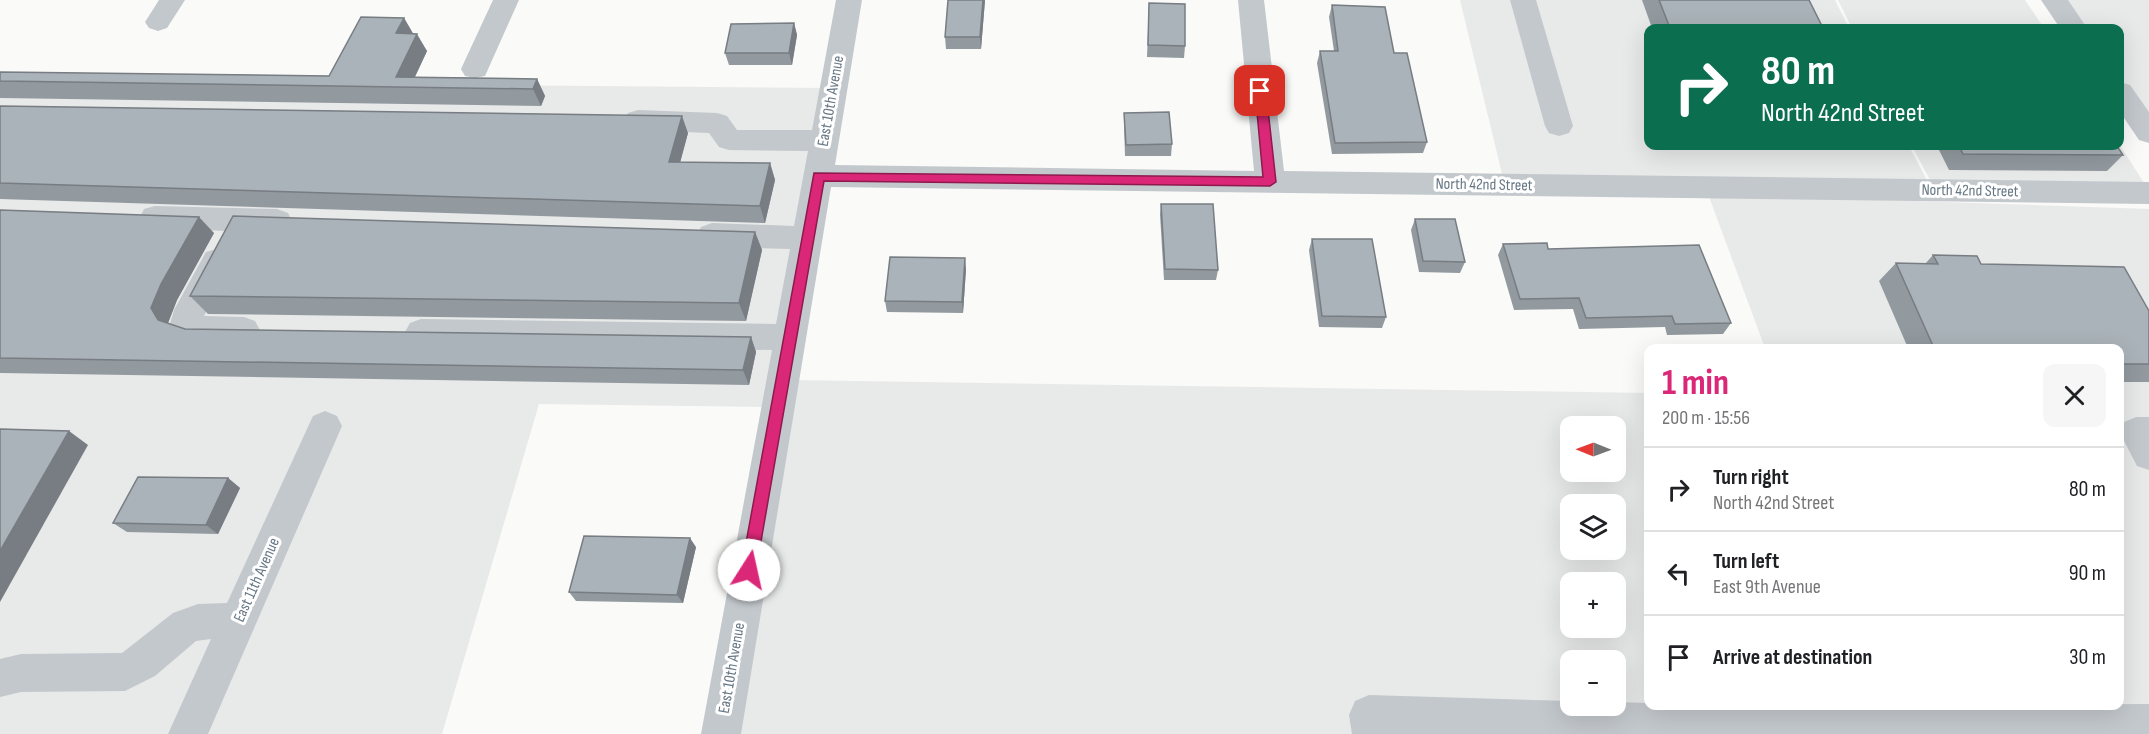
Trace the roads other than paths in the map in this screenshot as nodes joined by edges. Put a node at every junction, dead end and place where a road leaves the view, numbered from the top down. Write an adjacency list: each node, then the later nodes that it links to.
1 (172, 0): 7 (street)
2 (506, 0): 9 (street)
3 (849, 0): 14 (street, East 10th Avenue)
4 (1251, 0): 16 (street)
5 (1523, 0): 12 (street)
6 (2054, 0): 8 (street)
7 (158, 22)
8 (2071, 24)
9 (475, 69)
10 (2124, 98): 13 (street)
11 (610, 120): 14 (street)
12 (1559, 126)
13 (2149, 133)
14 (824, 141): 15 (street, East 10th Avenue)
15 (818, 176): 16 (street, North 42nd Street); 22 (street, East 10th Avenue)
16 (1270, 182): 17 (street, North 42nd Street)
17 (2149, 193)
18 (126, 216): 19 (street)
19 (240, 219): 20 (street); 23 (street)
20 (300, 221)
21 (684, 234): 22 (street)
22 (806, 238): 25 (street, East 10th Avenue)
23 (273, 330)
24 (391, 332): 25 (street)
25 (789, 337): 34 (street, East 10th Avenue)
26 (325, 426): 29 (street, East 11th Avenue)
27 (2149, 432): 28 (street)
28 (2149, 455)
29 (238, 622): 30 (street); 33 (street, East 11th Avenue)
30 (0, 678)
31 (2149, 724): 32 (street)
32 (1800, 730): 35 (street)
33 (189, 734)
34 (721, 734)
35 (1372, 734)

